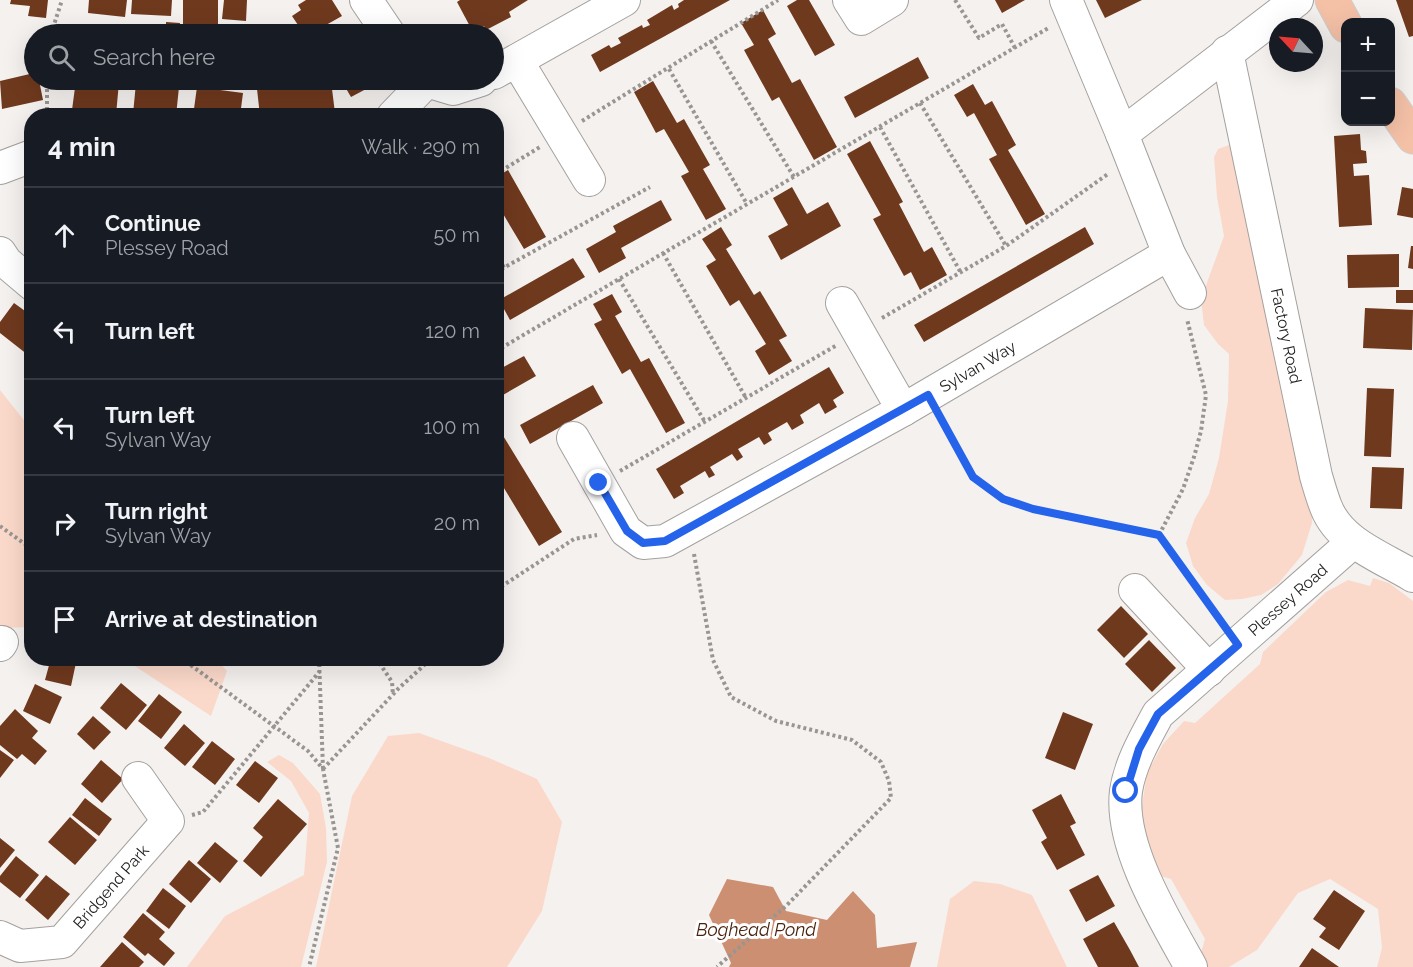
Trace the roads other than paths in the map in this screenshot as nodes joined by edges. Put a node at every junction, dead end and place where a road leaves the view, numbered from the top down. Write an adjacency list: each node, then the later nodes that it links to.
1 (366, 0): 9 (street)
2 (624, 0): 11 (street)
3 (849, 0): 4 (street)
4 (892, 0)
5 (1297, 0): 10 (street)
6 (1332, 0): 8 (main road)
7 (1069, 7): 15 (street)
8 (1342, 18)
9 (382, 24)
10 (1227, 52): 15 (street); 27 (street, Factory Road)
11 (505, 67): 19 (street)
12 (416, 90): 13 (street)
13 (400, 108)
14 (1395, 111): 16 (main road)
15 (1122, 134): 21 (street)
16 (1413, 137)
17 (24, 159): 18 (street)
18 (0, 168)
19 (589, 180)
20 (0, 253): 22 (street)
21 (1169, 254): 23 (street); 25 (street, Sylvan Way)
22 (24, 277)
23 (1190, 293)
24 (842, 303): 25 (street)
25 (916, 403): 26 (street, Sylvan Way)
26 (573, 438)
27 (1353, 542): 28 (street, Factory Road); 30 (street, Plessey Road)
28 (1413, 576)
29 (1135, 590): 30 (street)
30 (1209, 670): 33 (street, Plessey Road)
31 (138, 778): 32 (street, Bridgend Park)
32 (26, 950)
33 (1191, 967)

